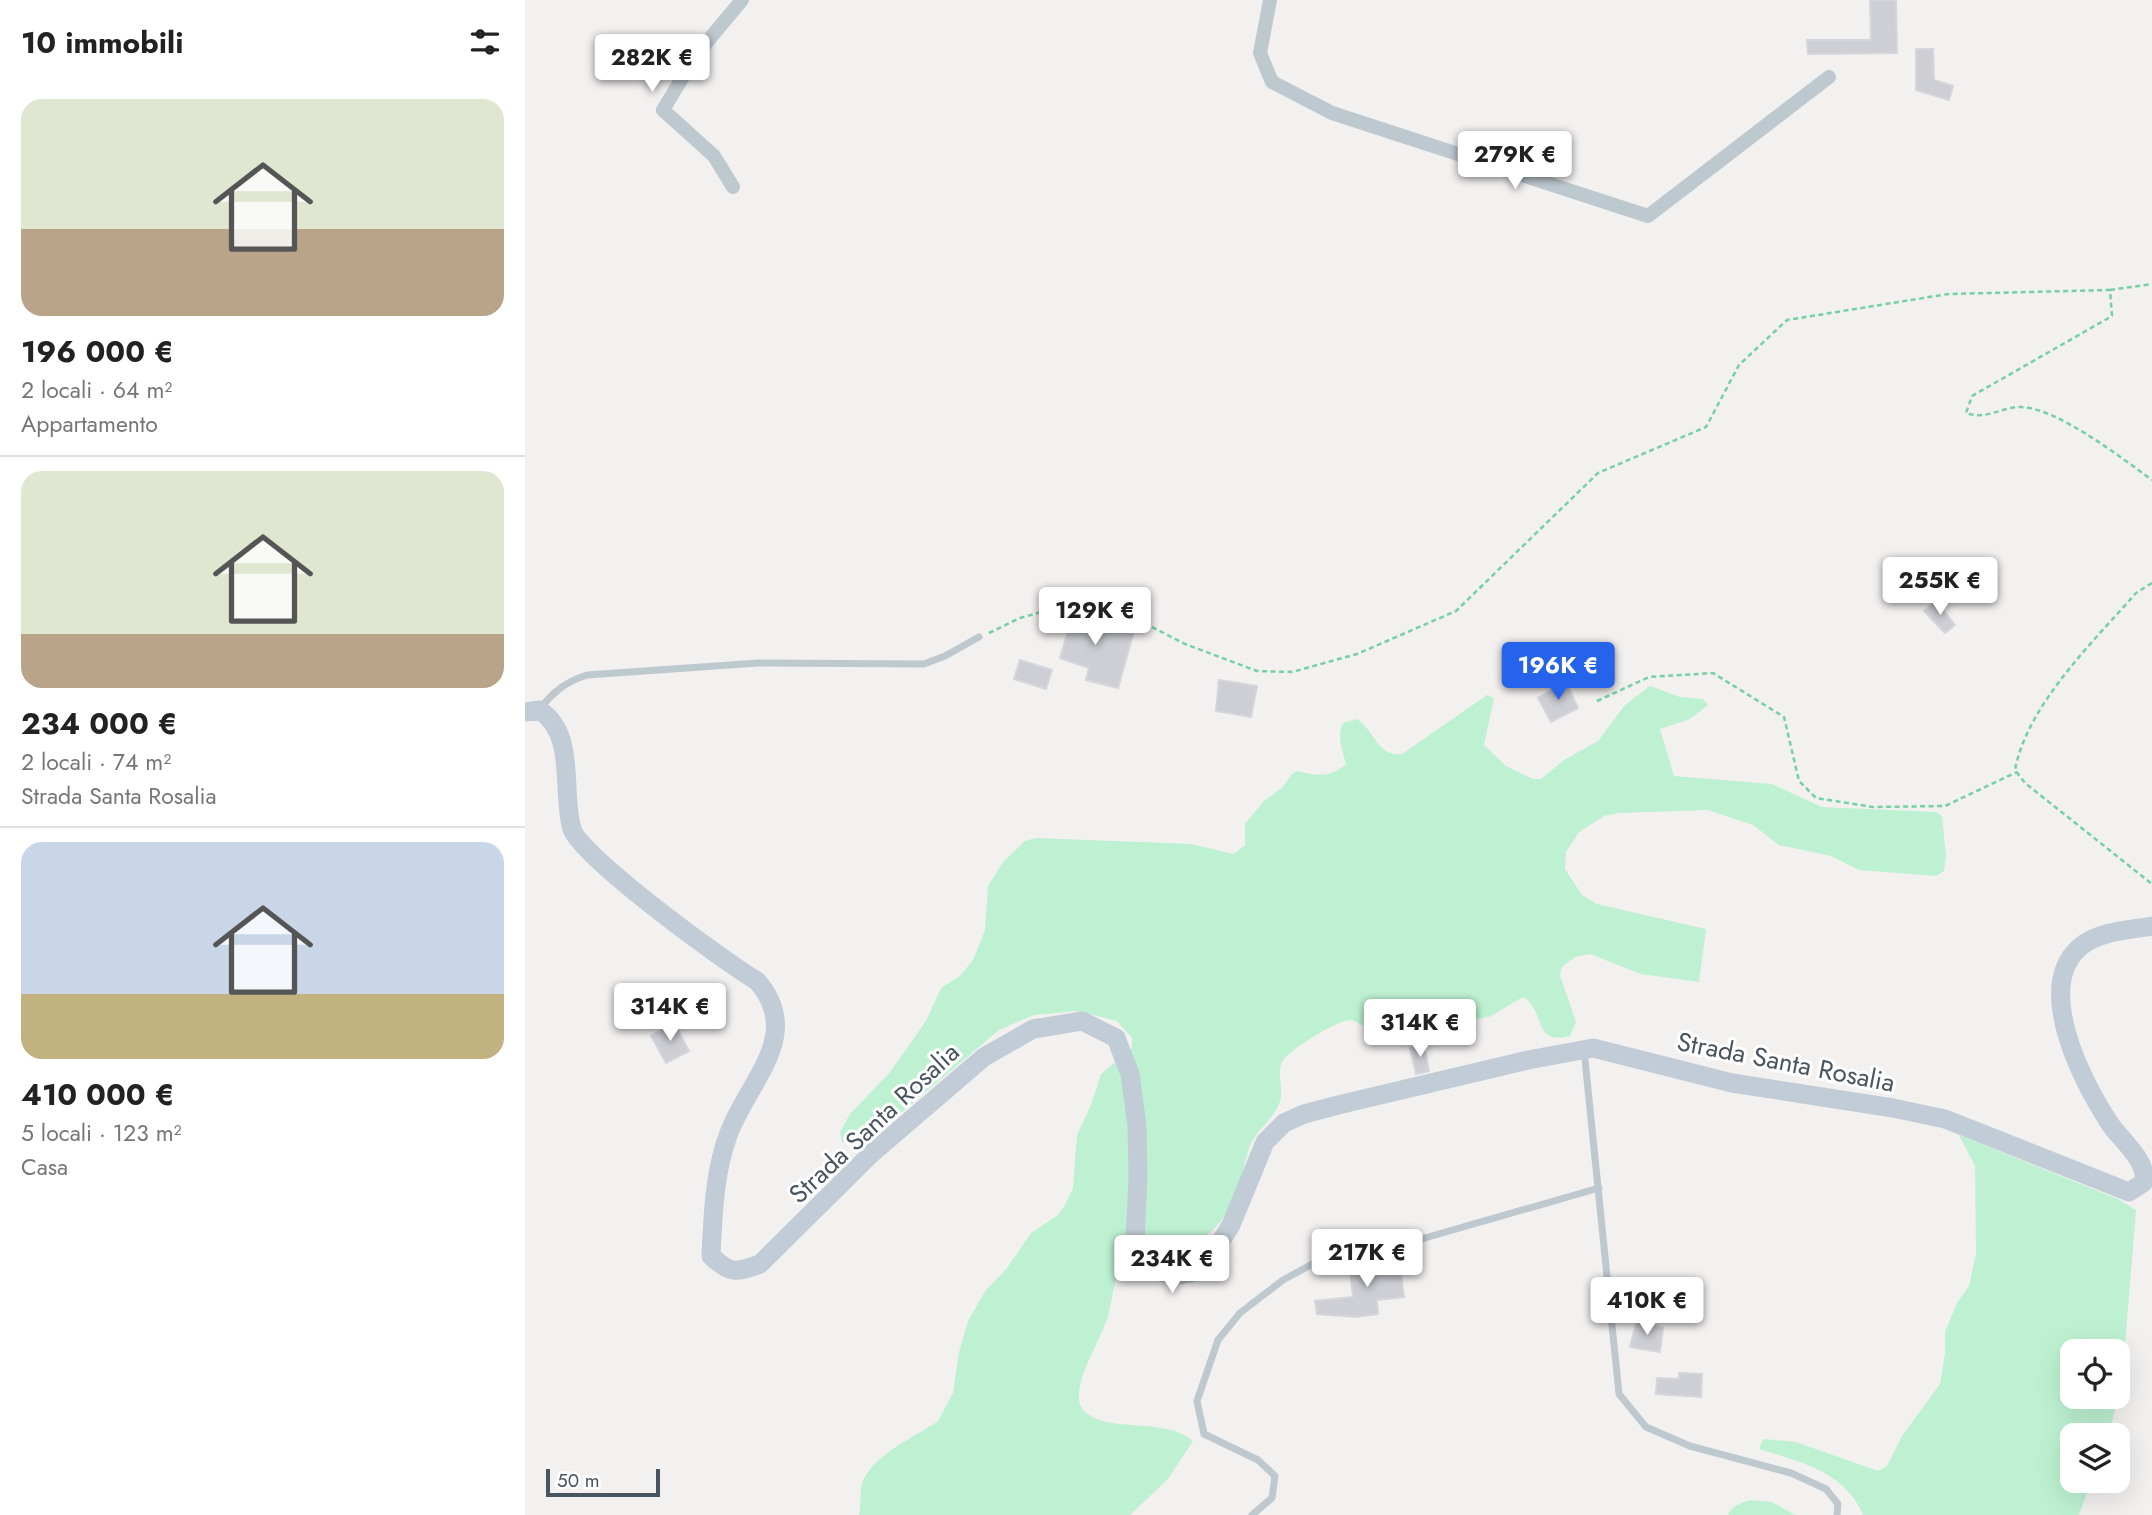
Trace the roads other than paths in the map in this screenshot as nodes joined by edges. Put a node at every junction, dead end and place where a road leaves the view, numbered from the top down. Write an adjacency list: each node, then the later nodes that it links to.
1 (742, 0): 4 (street)
2 (1270, 0): 3 (street)
3 (1829, 76)
4 (733, 187)
5 (979, 637): 6 (lane)
6 (532, 711): 8 (street, Strada Santa Rosalia)
7 (2152, 926): 9 (street, Strada Santa Rosalia)
8 (1584, 1049): 9 (street, Strada Santa Rosalia); 10 (lane)
9 (2148, 1175)
10 (1599, 1188): 11 (lane); 12 (lane)
11 (1252, 1515)
12 (1837, 1515)

